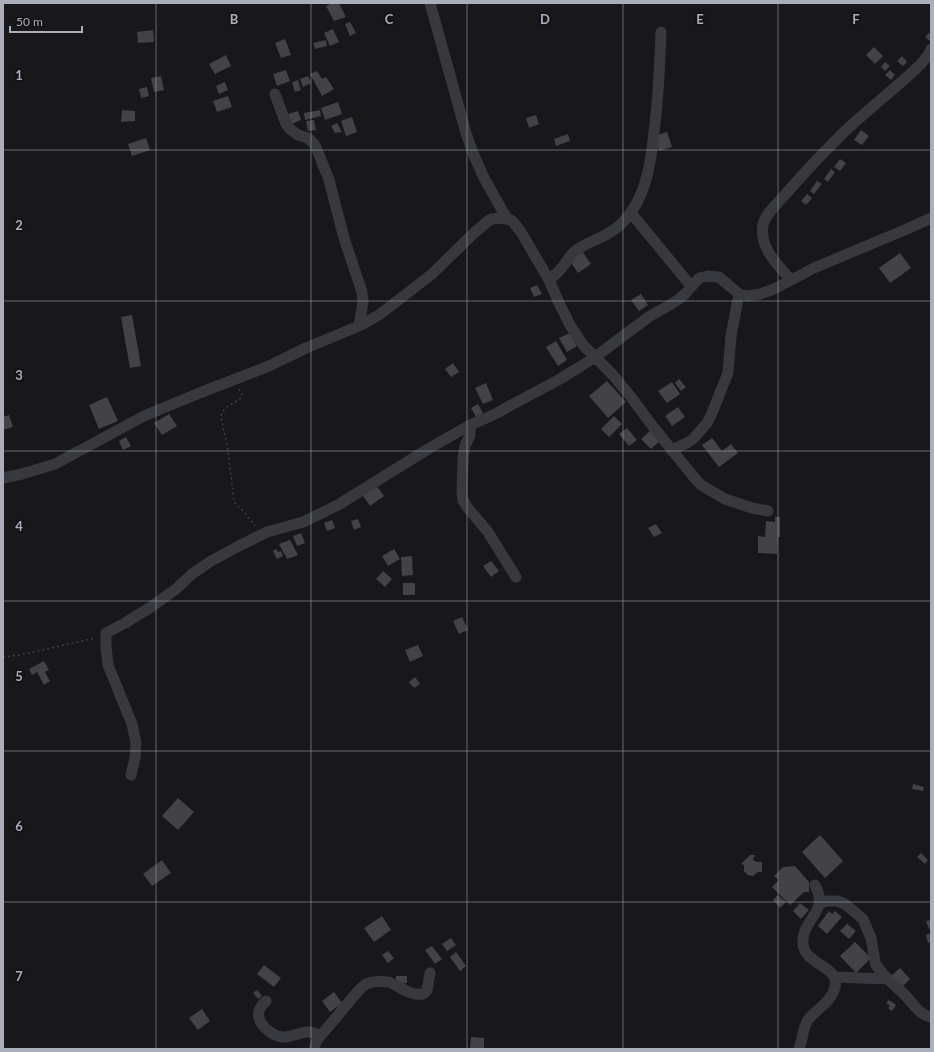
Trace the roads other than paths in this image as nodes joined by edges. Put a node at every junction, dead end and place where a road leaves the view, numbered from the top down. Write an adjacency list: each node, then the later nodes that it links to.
1 (430, 3): 7 (street)
2 (661, 32): 5 (street)
3 (931, 49): 9 (street)
4 (275, 94): 12 (street)
5 (631, 212): 8 (street); 10 (street)
6 (931, 218): 9 (street)
7 (507, 219): 8 (street); 13 (street)
8 (549, 280): 15 (street)
9 (791, 280): 11 (street)
10 (691, 286): 11 (street); 15 (street)
11 (740, 294): 17 (street)
12 (363, 302): 13 (street); 14 (street)
13 (379, 315): 14 (street)
14 (359, 326): 18 (street)
15 (595, 357): 16 (street); 17 (street)
16 (470, 425): 20 (street); 21 (street)
17 (671, 450): 19 (street)
18 (3, 478)
19 (768, 511)
20 (516, 577)
21 (131, 775)
22 (815, 885): 23 (street)
23 (820, 903): 25 (street); 26 (street)
24 (430, 973): 29 (street)
25 (834, 976): 26 (street); 31 (street)
26 (887, 978): 28 (street)
27 (266, 1001): 29 (street)
28 (931, 1017)
29 (320, 1036): 30 (street)
30 (314, 1049)
31 (799, 1049)

